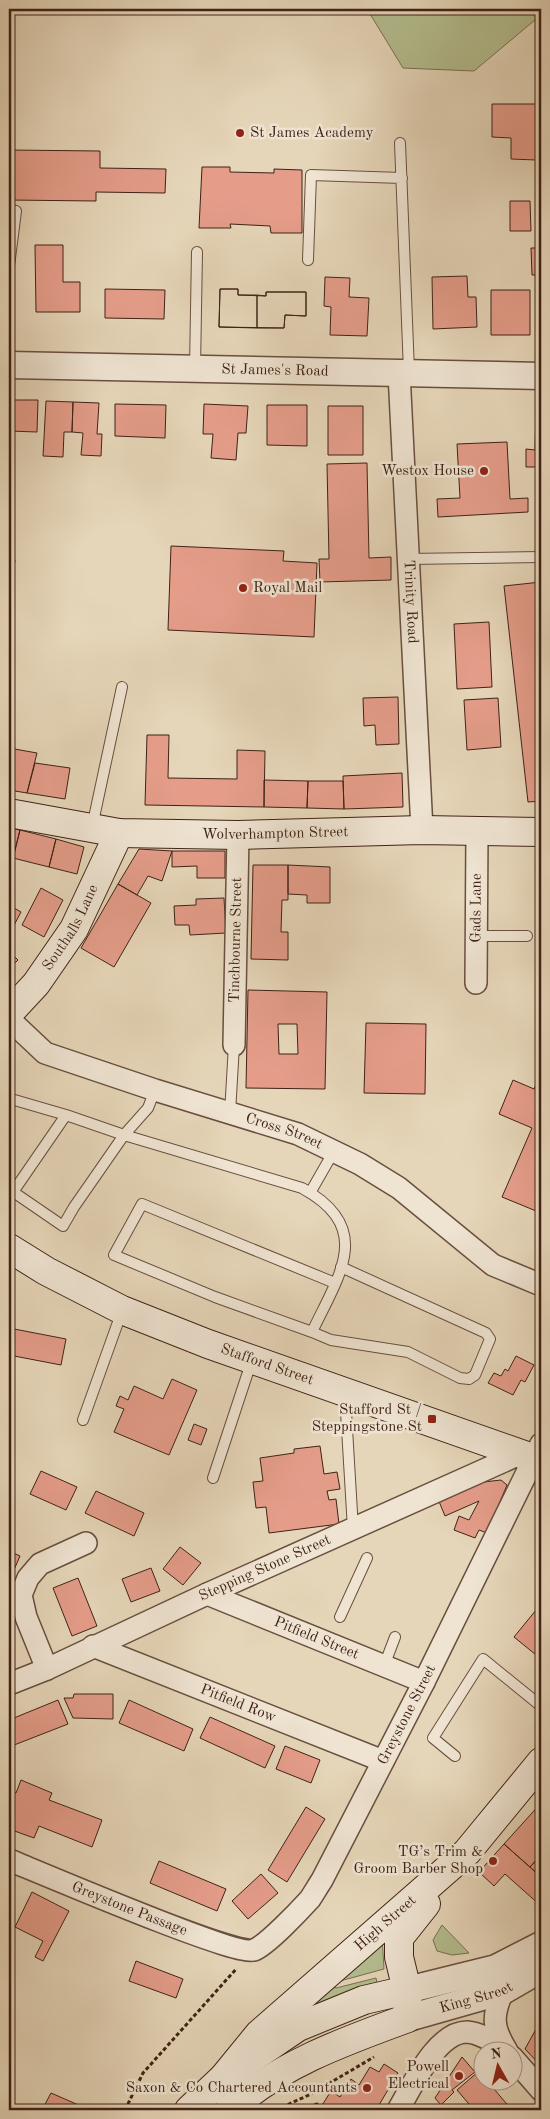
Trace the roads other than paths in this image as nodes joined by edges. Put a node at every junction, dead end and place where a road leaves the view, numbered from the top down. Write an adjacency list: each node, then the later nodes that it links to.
1 (400, 143): 2 (lane)
2 (402, 178): 5 (lane); 9 (lane)
3 (16, 211): 6 (lane)
4 (197, 252): 8 (lane)
5 (308, 260)
6 (9, 266)
7 (9, 365): 8 (street, St James's Road)
8 (195, 369): 9 (street, St James's Road)
9 (404, 373): 10 (street, St James's Road); 12 (street, Trinity Road)
10 (541, 376)
11 (541, 558): 12 (lane)
12 (408, 559): 16 (street, Trinity Road)
13 (122, 687): 15 (lane)
14 (9, 813): 15 (main road, Wolverhampton Street)
15 (92, 828): 19 (main road, Wolverhampton Street)
16 (422, 830): 17 (main road, Wolverhampton Street); 20 (main road, Wolverhampton Street)
17 (477, 832): 18 (main road, Wolverhampton Street); 21 (street, Gads Lane)
18 (541, 832)
19 (119, 833): 20 (main road, Wolverhampton Street); 24 (main road, Southalls Lane)
20 (238, 835): 26 (street, Tinchbourne Street)
21 (477, 936): 22 (lane); 23 (street, Gads Lane)
22 (527, 936)
23 (476, 984)
24 (9, 1013)
25 (9, 1019): 27 (street, Cross Street)
26 (234, 1045): 29 (lane)
27 (155, 1090): 29 (street, Cross Street); 31 (lane)
28 (9, 1102): 30 (lane)
29 (230, 1113): 32 (street, Cross Street)
30 (66, 1115): 31 (lane); 33 (lane)
31 (124, 1135): 33 (lane); 34 (lane)
32 (334, 1151): 34 (lane); 38 (street, Cross Street)
33 (11, 1191)
34 (310, 1193): 36 (lane)
35 (9, 1248): 39 (main road, Stafford Street)
36 (342, 1267): 37 (lane); 40 (lane)
37 (335, 1283): 40 (lane); 40 (lane)
38 (541, 1285)
39 (122, 1310): 41 (main road, Stafford Street); 43 (lane)
40 (312, 1332)
41 (253, 1359): 42 (main road, Stafford Street); 45 (lane)
42 (344, 1391): 44 (main road, Stafford Street); 46 (lane)
43 (83, 1420)
44 (535, 1454): 46 (street, Stepping Stone Street); 55 (street, Greystone Street)
45 (213, 1478)
46 (353, 1529): 49 (street, Stepping Stone Street)
47 (86, 1543): 54 (street)
48 (367, 1558): 50 (lane)
49 (207, 1594): 52 (street, Stepping Stone Street); 53 (street, Pitfield Street)
50 (340, 1617)
51 (394, 1637): 53 (lane)
52 (93, 1646): 54 (street, Stepping Stone Street); 59 (street, Pitfield Row)
53 (384, 1666): 55 (street, Pitfield Street)
54 (46, 1669): 56 (street, Stepping Stone Street)
55 (424, 1682): 59 (street, Greystone Street)
56 (9, 1684)
57 (541, 1706): 58 (lane)
58 (455, 1756)
59 (384, 1760): 64 (street, Greystone Street)
60 (541, 1762): 61 (main road, High Street)
61 (467, 1852): 66 (main road); 72 (main road, High Street)
62 (9, 1860): 64 (street, Greystone Passage)
63 (541, 1945): 66 (street, King Street)
64 (253, 1951)
65 (541, 1969): 67 (street, King Street)
66 (407, 1990): 68 (main road); 72 (main road)
67 (503, 1991): 68 (street, King Street); 70 (street)
68 (408, 2018): 75 (main road)
69 (492, 2042): 76 (street)
70 (503, 2042)
71 (522, 2068): 73 (street)
72 (223, 2078): 74 (main road)
73 (541, 2089)
74 (190, 2110)
75 (228, 2110)
76 (398, 2110)

